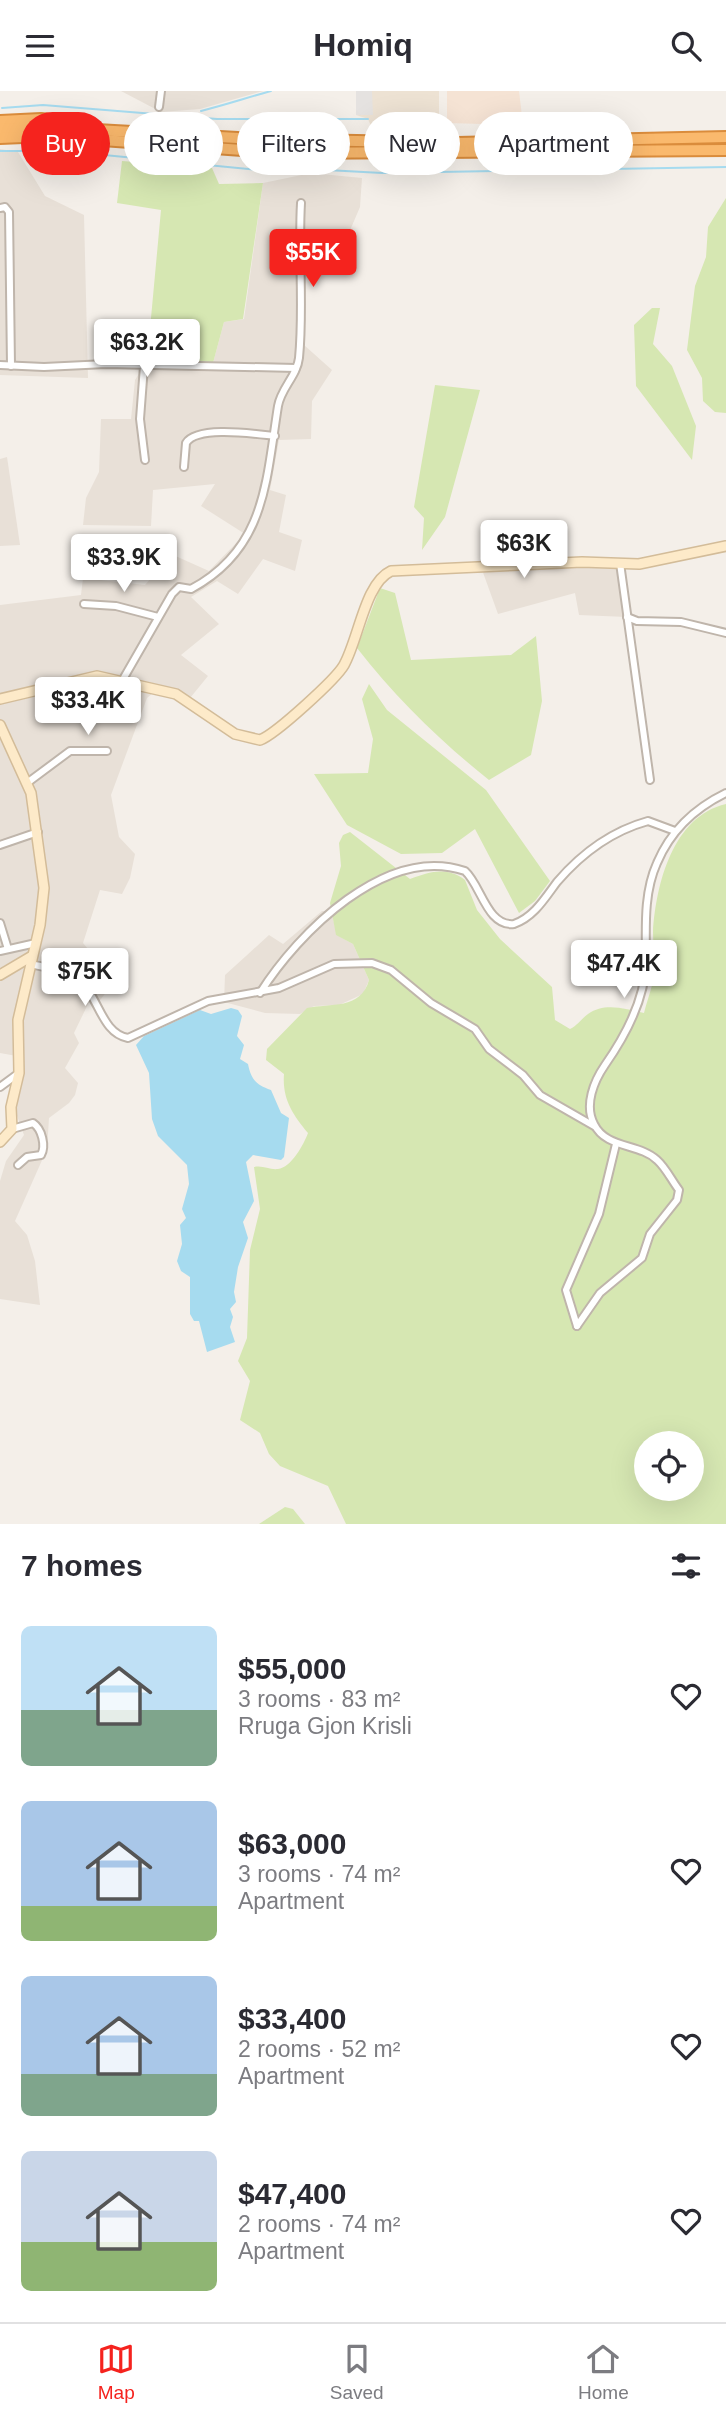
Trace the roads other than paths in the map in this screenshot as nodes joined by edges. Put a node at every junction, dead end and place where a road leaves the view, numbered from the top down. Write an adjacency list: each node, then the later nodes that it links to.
1 (161, 91): 2 (street)
2 (159, 107)
3 (0, 121): 4 (highway)
4 (21, 121)
5 (21, 128): 6 (highway)
6 (0, 129)
7 (110, 131): 8 (highway)
8 (726, 137)
9 (0, 138): 10 (highway)
10 (21, 138)
11 (110, 141): 14 (highway)
12 (21, 142): 13 (highway)
13 (0, 144)
14 (726, 150)
15 (301, 203): 20 (street)
16 (0, 208): 18 (street)
17 (0, 365): 18 (street)
18 (11, 366): 19 (street)
19 (144, 366): 20 (street); 22 (street)
20 (296, 368): 21 (street)
21 (275, 436): 23 (street); 27 (street)
22 (145, 460)
23 (184, 467)
24 (726, 546): 25 (street)
25 (620, 563): 28 (street); 30 (street)
26 (84, 604): 27 (street)
27 (158, 617): 30 (street)
28 (627, 617): 29 (street); 34 (street)
29 (726, 633)
30 (122, 681): 31 (street)
31 (0, 699)
32 (0, 725): 35 (street)
33 (107, 751): 35 (street)
34 (650, 780)
35 (27, 783): 38 (street)
36 (726, 793): 37 (street)
37 (675, 831): 45 (street); 48 (street)
38 (38, 832): 39 (street); 41 (street)
39 (0, 845)
40 (0, 923): 42 (street)
41 (36, 943): 42 (street); 43 (street)
42 (4, 950)
43 (32, 960): 44 (street); 45 (street); 46 (street)
44 (0, 975)
45 (260, 993): 48 (street)
46 (19, 1073): 47 (street); 49 (street)
47 (0, 1087)
48 (594, 1126): 51 (street)
49 (12, 1129): 50 (street); 52 (street)
50 (0, 1142)
51 (616, 1144): 51 (street)
52 (18, 1165)

